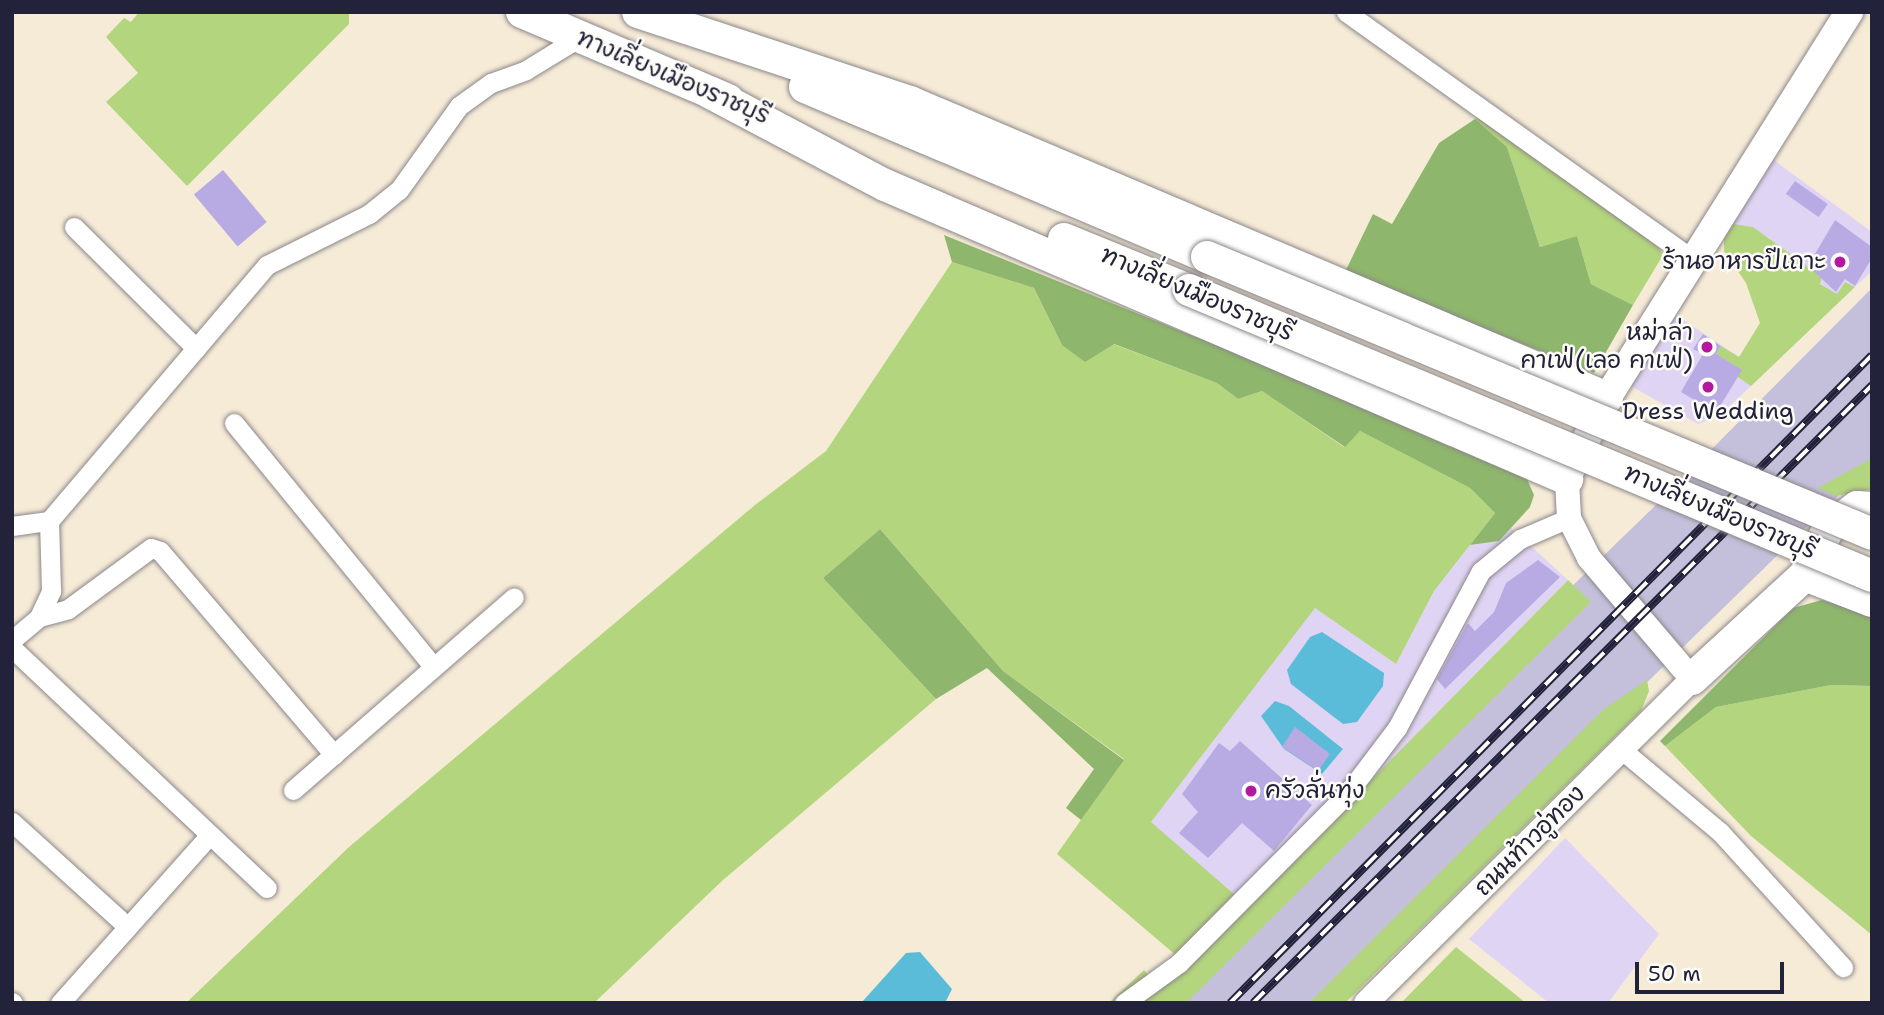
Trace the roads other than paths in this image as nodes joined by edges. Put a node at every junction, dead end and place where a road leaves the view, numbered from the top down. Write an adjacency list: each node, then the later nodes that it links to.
1 (522, 12): 6 (main road, ทางเลี่ยงเมืองราชบุรี)
2 (630, 12): 18 (main road, ทางเลี่ยงเมืองราชบุรี, bridge)
3 (638, 12): 11 (main road)
4 (1346, 12): 9 (street)
5 (1849, 12): 9 (main road)
6 (580, 37): 7 (main road, ทางเลี่ยงเมืองราชบุรี); 10 (street)
7 (709, 92): 13 (main road); 20 (main road, ทางเลี่ยงเมืองราชบุรี, bridge)
8 (74, 227): 10 (street)
9 (1695, 261): 11 (main road)
10 (196, 348): 16 (street)
11 (1607, 398): 13 (main road)
12 (234, 423): 26 (street)
13 (1567, 478): 15 (street)
14 (1872, 508): 19 (main road)
15 (1569, 518): 27 (street); 37 (street)
16 (48, 521): 17 (street); 23 (street)
17 (12, 526)
18 (1872, 534)
19 (1805, 575): 22 (main road); 27 (main road)
20 (1872, 576)
21 (514, 597): 26 (street)
22 (1872, 601)
23 (39, 617): 24 (street); 29 (street)
24 (12, 640)
25 (12, 648): 32 (street)
26 (434, 667): 29 (street)
27 (1692, 679): 28 (street, ถนนท้าวอู่ทอง)
28 (1622, 750): 35 (street); 38 (street, ถนนท้าวอู่ทอง)
29 (334, 755): 30 (street)
30 (293, 790)
31 (12, 822): 34 (street)
32 (208, 837): 33 (street); 34 (street)
33 (267, 888)
34 (128, 928): 36 (street)
35 (1843, 967)
36 (60, 1003)
37 (1124, 1003)
38 (1366, 1003)

